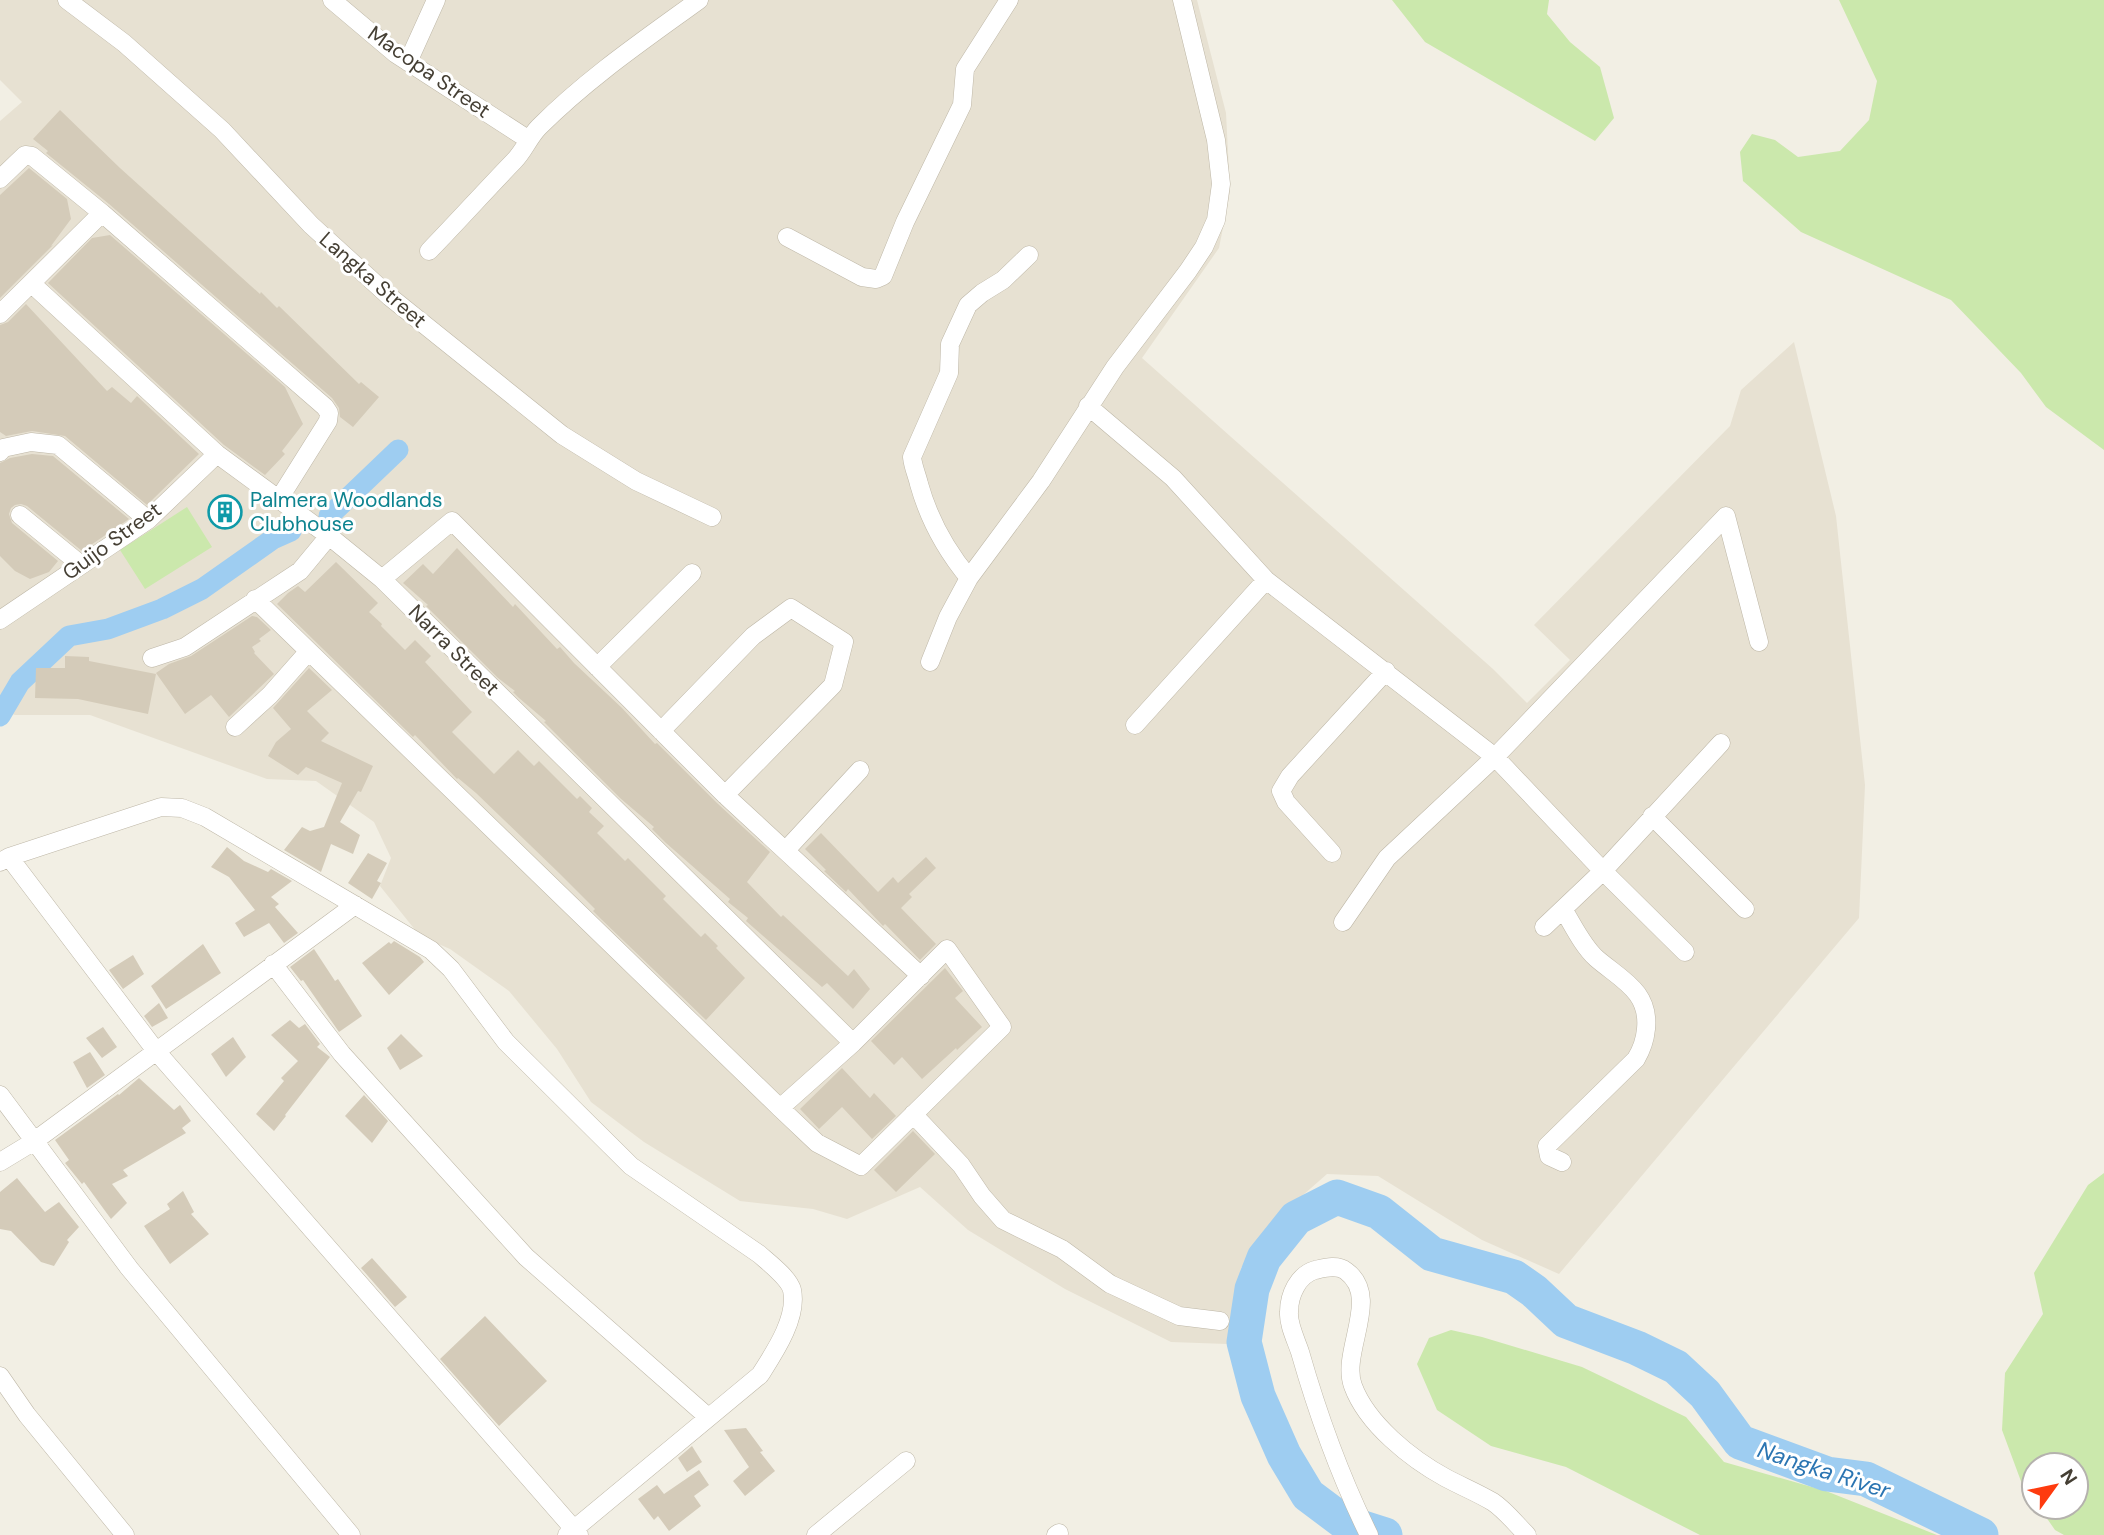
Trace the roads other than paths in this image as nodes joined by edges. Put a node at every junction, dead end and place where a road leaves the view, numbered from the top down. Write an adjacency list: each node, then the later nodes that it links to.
1 (67, 0): 21 (street, Langka Street)
2 (332, 0): 7 (street, Macopa Street)
3 (436, 0): 7 (street)
4 (699, 0): 8 (street)
5 (1009, 0): 11 (street)
6 (1182, 0): 16 (street)
7 (408, 62): 8 (street, Macopa Street)
8 (529, 140): 12 (street)
9 (0, 179): 10 (street)
10 (102, 214): 14 (street); 19 (street)
11 (787, 237)
12 (429, 251)
13 (1029, 255): 26 (street)
14 (32, 284): 15 (street); 18 (street, Narra Street)
15 (0, 314)
16 (1088, 406): 26 (street); 28 (street)
17 (0, 452): 22 (street)
18 (217, 454): 19 (street, Narra Street); 22 (street, Guijo Street)
19 (279, 499): 23 (street, Narra Street)
20 (20, 515): 24 (street)
21 (712, 517)
22 (148, 520): 24 (street, Guijo Street)
23 (329, 536): 27 (street, Narra Street); 29 (street)
24 (80, 564): 30 (street, Guijo Street)
25 (692, 573): 35 (street)
26 (969, 578): 34 (street)
27 (382, 579): 35 (street); 57 (street, Narra Street)
28 (1266, 580): 36 (street); 37 (street)
29 (255, 599): 32 (street); 33 (street)
30 (0, 620)
31 (1759, 642): 41 (street)
32 (308, 652): 38 (street); 60 (street)
33 (152, 659)
34 (930, 662)
35 (597, 667): 39 (street)
36 (1385, 671): 41 (street); 46 (street)
37 (1135, 725)
38 (235, 727)
39 (661, 731): 43 (street); 43 (street)
40 (1720, 743): 44 (street)
41 (1495, 757): 48 (street); 52 (street)
42 (860, 770): 45 (street)
43 (725, 795): 45 (street)
44 (1652, 816): 48 (street); 51 (street)
45 (786, 850): 56 (street)
46 (1332, 853)
47 (5, 859): 49 (street); 58 (street)
48 (1603, 871): 50 (street); 54 (street)
49 (355, 905): 55 (street); 67 (street)
50 (1563, 909): 53 (street); 63 (street)
51 (1745, 909)
52 (1343, 922)
53 (1544, 927)
54 (1685, 952)
55 (273, 964): 58 (street); 67 (street)
56 (922, 976): 57 (street); 61 (street)
57 (853, 1043): 60 (street)
58 (156, 1051): 62 (street); 69 (street)
59 (0, 1095): 62 (street)
60 (780, 1108): 61 (street)
61 (914, 1114): 65 (street)
62 (33, 1142): 64 (street); 71 (street)
63 (1562, 1162)
64 (0, 1163)
65 (1220, 1321)
66 (0, 1376): 70 (street)
67 (708, 1417): 69 (street)
68 (905, 1461): 72 (street)
69 (573, 1533)
70 (125, 1535)
71 (351, 1535)
72 (816, 1535)
73 (1369, 1535): 74 (street)
74 (1527, 1535)

